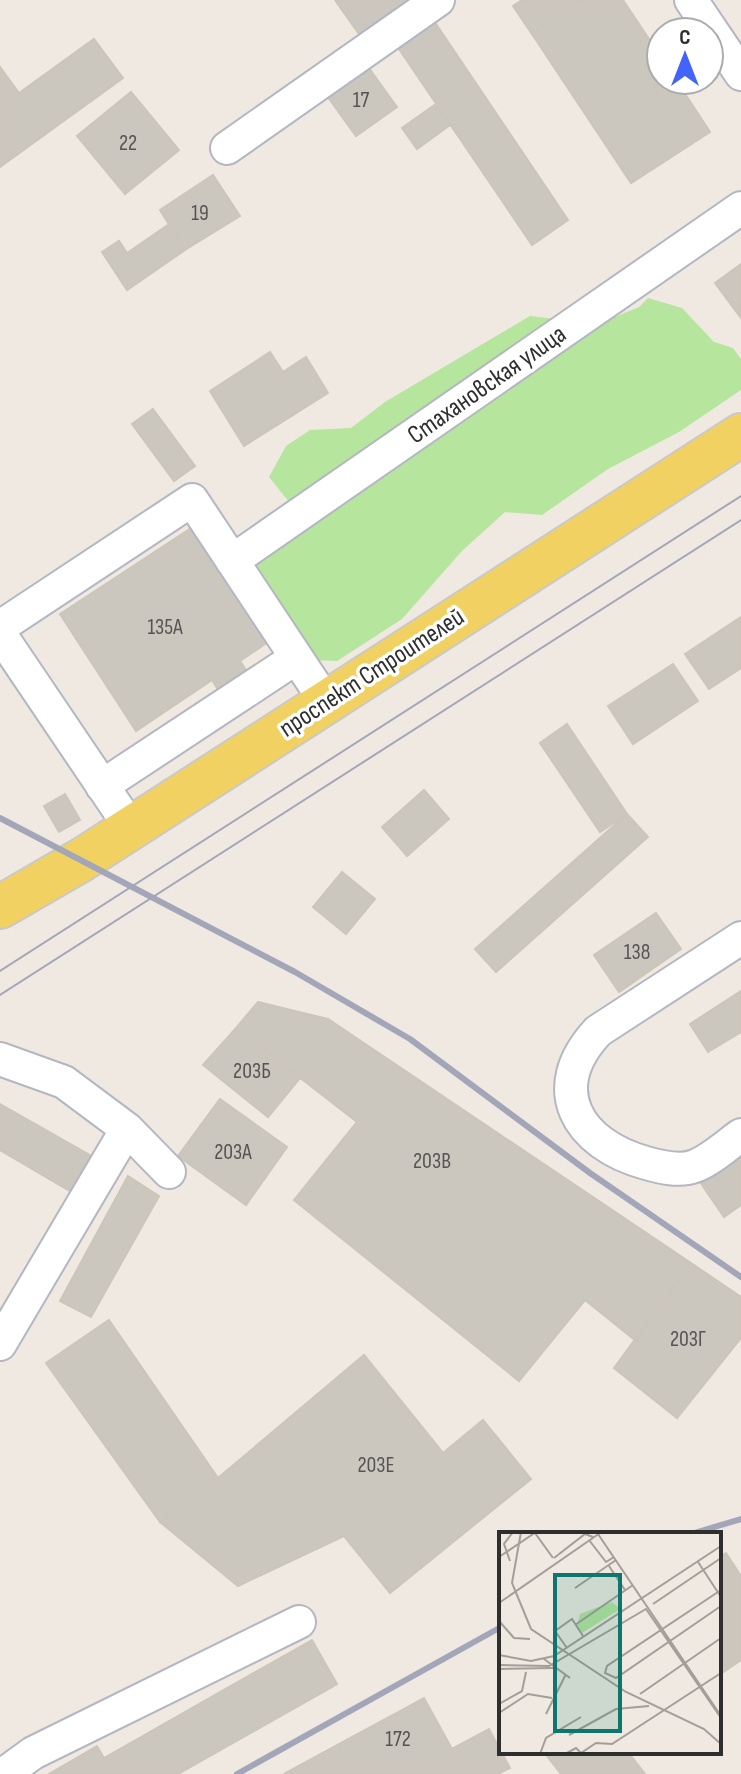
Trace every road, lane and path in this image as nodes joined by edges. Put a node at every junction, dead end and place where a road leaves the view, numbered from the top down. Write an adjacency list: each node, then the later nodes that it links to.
1 (438, 0): 4 (street)
2 (691, 0): 3 (street)
3 (741, 74)
4 (227, 148)
5 (741, 208): 7 (street, Стахановская улица)
6 (741, 435): 11 (main road, проспект Строителей)
7 (232, 561): 8 (street); 10 (street)
8 (0, 627)
9 (0, 634): 12 (street)
10 (296, 658): 11 (street); 12 (street)
11 (326, 702): 13 (main road, проспект Строителей)
12 (102, 786): 13 (street)
13 (131, 828): 14 (main road, проспект Строителей)
14 (0, 907)
15 (741, 938): 18 (street)
16 (0, 1059): 17 (street)
17 (127, 1129): 19 (street); 20 (street)
18 (741, 1135)
19 (169, 1172)
20 (0, 1344)
21 (299, 1622): 22 (street)
22 (4, 1774)

